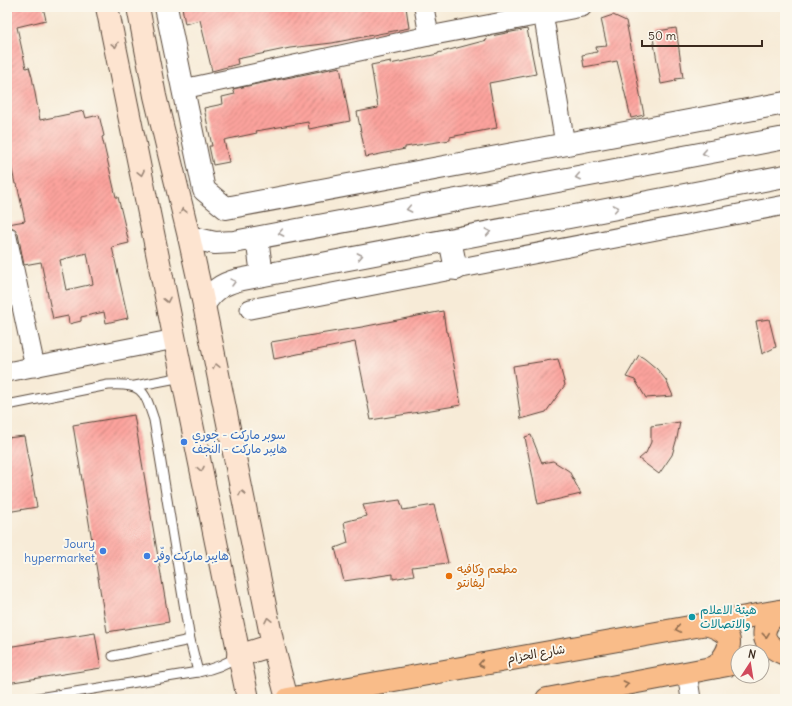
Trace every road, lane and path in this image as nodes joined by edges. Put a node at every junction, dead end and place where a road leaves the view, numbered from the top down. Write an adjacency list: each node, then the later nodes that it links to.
1 (107, 7): 26 (main road, one-way to 26)
2 (138, 7): 19 (main road, one-way to 2)
3 (166, 7): 8 (street)
4 (424, 7): 7 (street)
5 (582, 7): 6 (street)
6 (542, 11): 7 (street); 12 (street)
7 (429, 36): 8 (street)
8 (183, 89): 14 (street)
9 (785, 103): 10 (street)
10 (722, 115): 12 (street); 13 (street)
11 (785, 138): 13 (street)
12 (565, 144): 14 (street)
13 (727, 149): 16 (street, one-way to 16)
14 (436, 168): 16 (street)
15 (785, 176): 21 (street, one-way to 15)
16 (443, 203): 20 (street, one-way to 20)
17 (785, 204): 22 (street)
18 (7, 236): 27 (street)
19 (189, 237): 20 (street); 24 (main road)
20 (257, 238): 23 (street)
21 (450, 240): 22 (street); 23 (street, one-way to 21)
22 (456, 269): 25 (street)
23 (262, 275): 24 (street, one-way to 23)
24 (204, 305): 35 (main road, one-way to 24)
25 (250, 309)
26 (175, 338): 27 (street); 29 (main road)
27 (35, 367): 28 (street)
28 (7, 372)
29 (182, 377): 30 (lane); 38 (main road, one-way to 38)
30 (135, 386): 31 (lane); 34 (lane)
31 (7, 405)
32 (782, 610): 33 (main road, شارع الحزام); 36 (main road, one-way to 36)
33 (705, 624): 41 (main road); 47 (main road, شارع الحزام, one-way to 47)
34 (190, 640): 37 (lane); 42 (lane)
35 (273, 645): 38 (main road); 47 (main road)
36 (785, 654): 39 (main road)
37 (113, 656)
38 (238, 656): 42 (lane); 46 (main road)
39 (770, 657)
40 (730, 664): 41 (main road)
41 (716, 667): 43 (main road)
42 (198, 672): 45 (lane)
43 (687, 672): 44 (main road, one-way to 43); 48 (street)
44 (561, 698)
45 (32, 699)
46 (248, 699)
47 (287, 699)
48 (691, 699)

